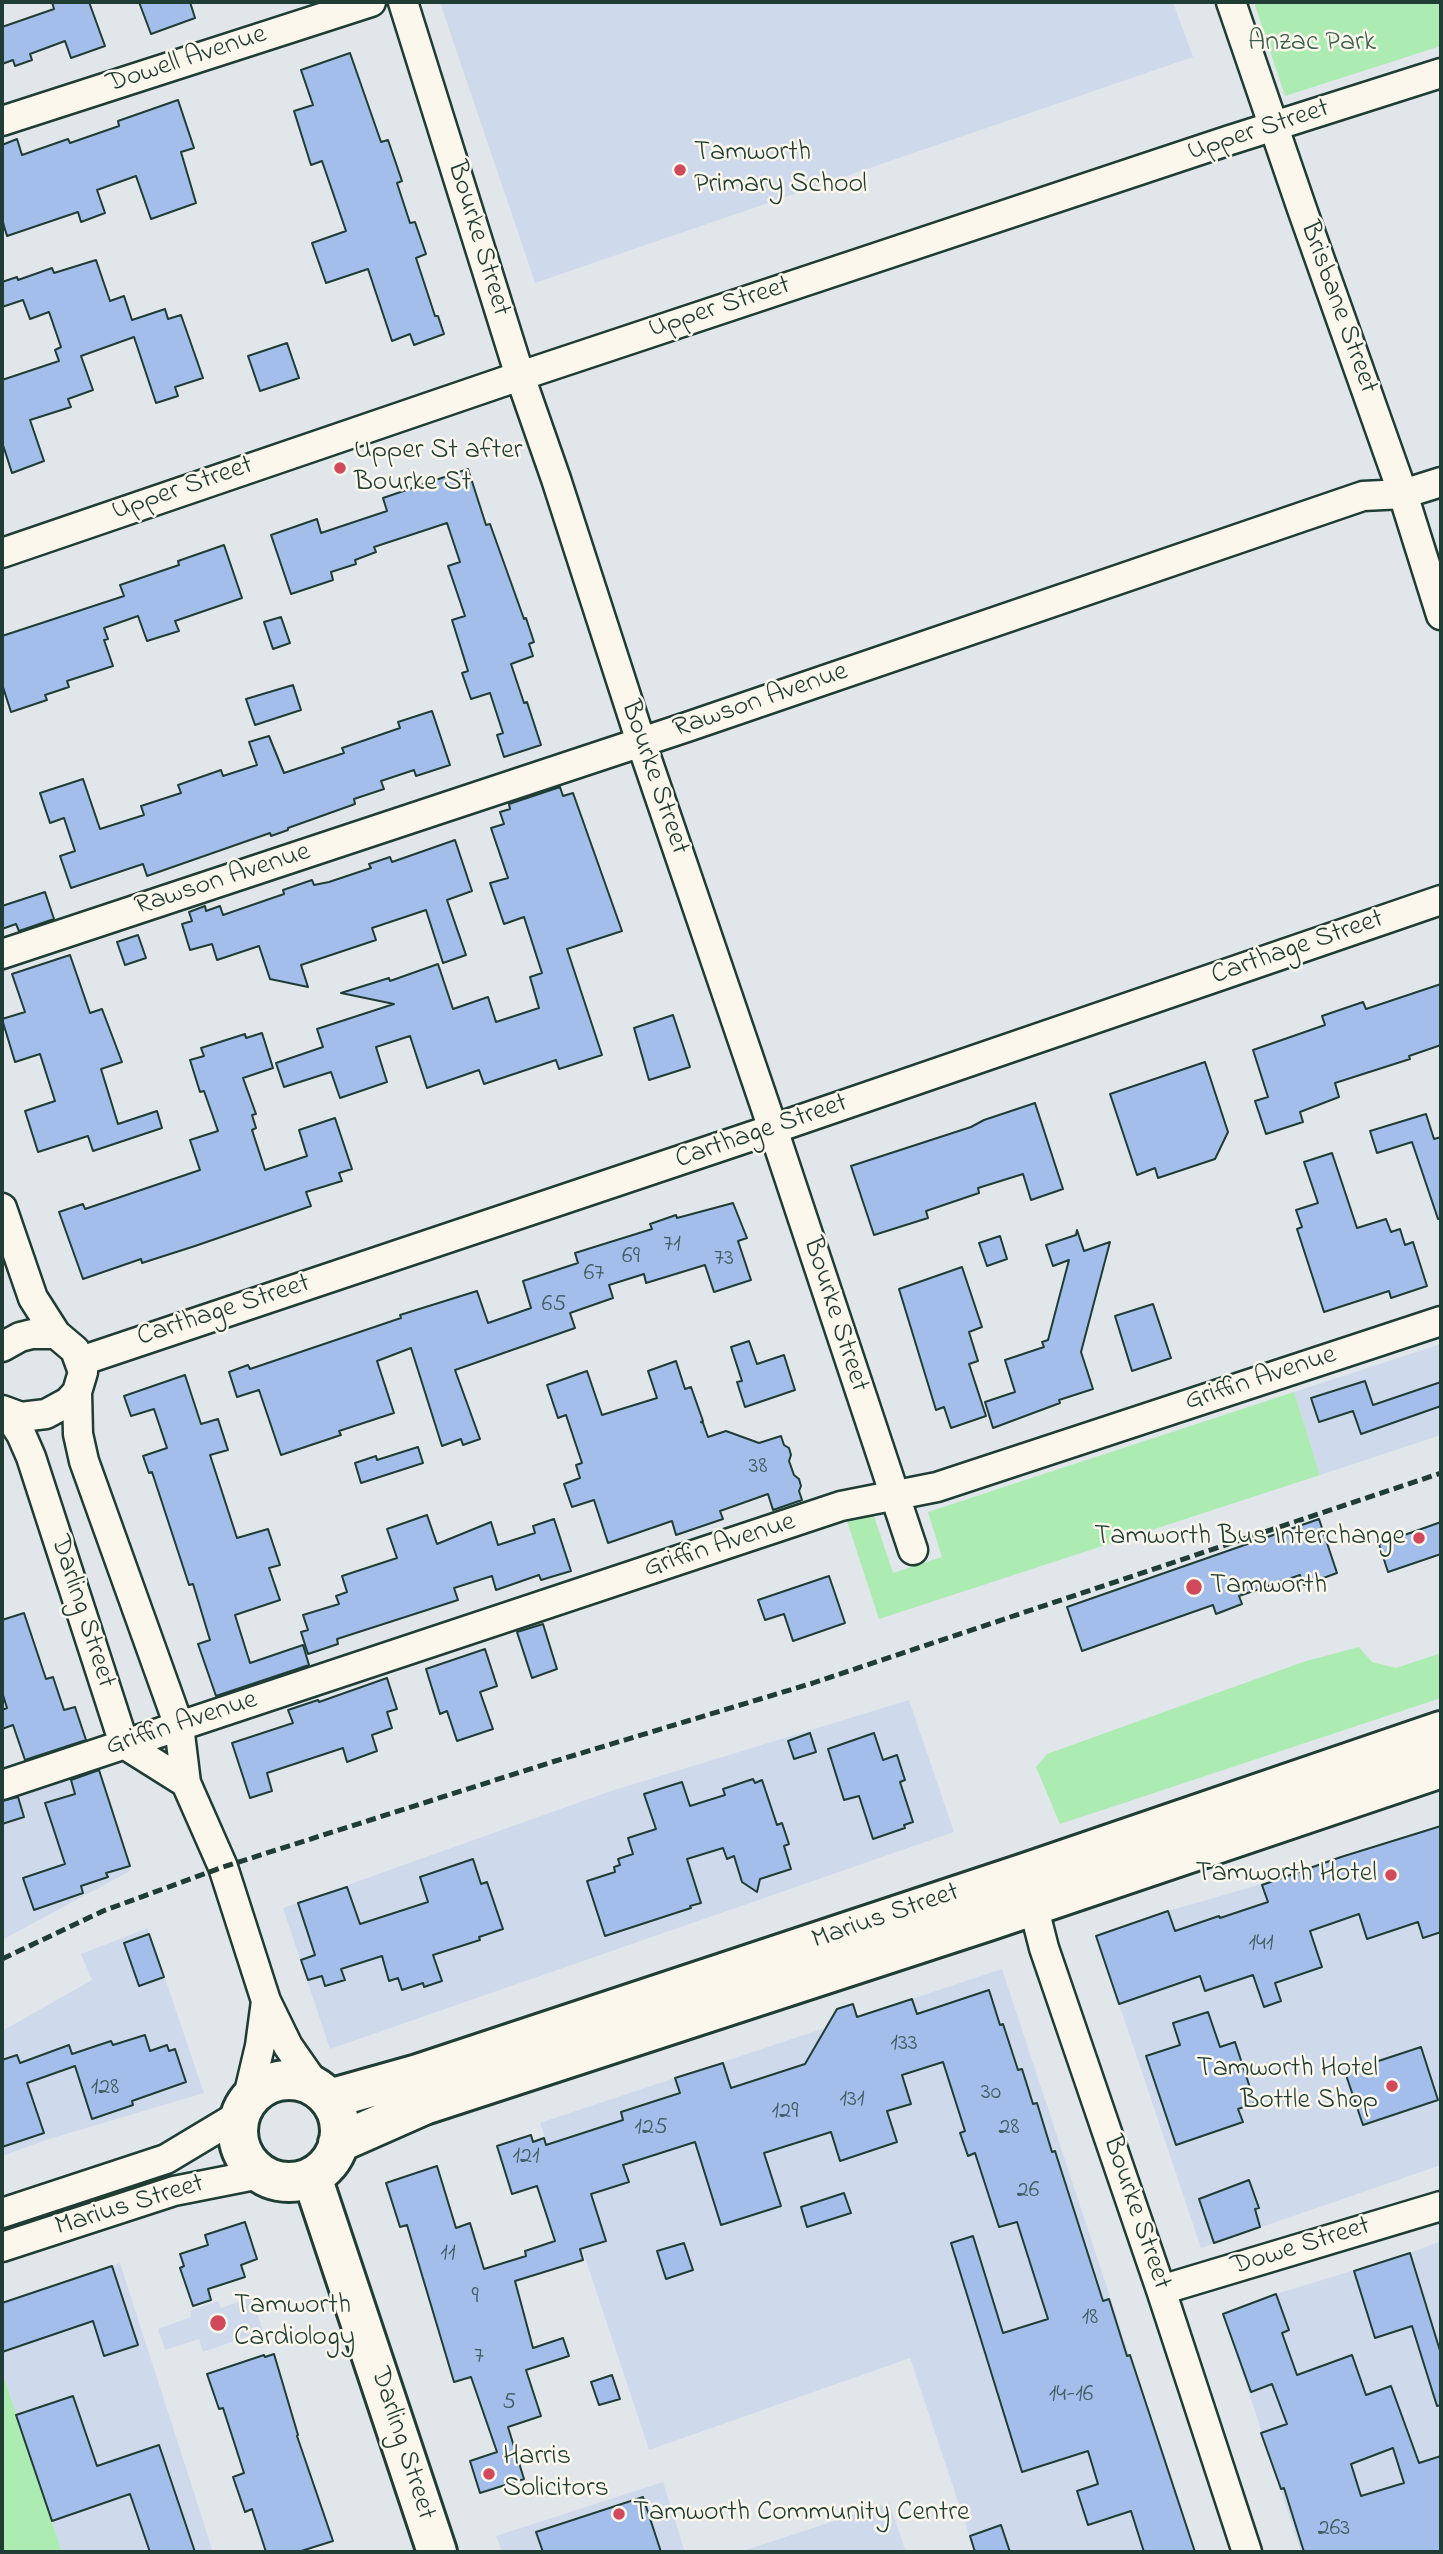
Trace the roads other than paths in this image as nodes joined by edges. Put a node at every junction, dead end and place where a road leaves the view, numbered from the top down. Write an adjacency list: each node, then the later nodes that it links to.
1 (371, 2): 5 (street, Dowell Avenue)
2 (402, 2): 7 (street, Bourke Street)
3 (1231, 2): 6 (street, Brisbane Street)
4 (1441, 74): 6 (street, Upper Street)
5 (2, 121)
6 (1273, 126): 7 (street, Upper Street); 9 (street, Brisbane Street)
7 (520, 376): 10 (street, Upper Street); 12 (street, Bourke Street)
8 (1441, 482): 9 (street, Rawson Avenue)
9 (1403, 494): 11 (street, Brisbane Street); 12 (street, Rawson Avenue)
10 (2, 553)
11 (1441, 615)
12 (640, 742): 14 (street, Rawson Avenue); 15 (street, Bourke Street)
13 (1441, 900): 15 (street, Carthage Street)
14 (2, 954)
15 (773, 1129): 20 (street, Carthage Street); 23 (street, Bourke Street)
16 (2, 1208): 18 (street)
17 (1441, 1321): 23 (street, Griffin Avenue)
18 (56, 1334): 19 (street); 20 (street)
19 (2, 1347)
20 (81, 1361): 21 (street, Darling Street)
21 (77, 1392): 22 (street); 25 (street, Darling Street)
22 (5, 1412): 27 (street, Darling Street)
23 (894, 1495): 24 (street, Bourke Street); 25 (street, Griffin Avenue)
24 (913, 1550)
25 (179, 1726): 27 (street, Griffin Avenue); 29 (street, Darling Street)
26 (1441, 1731): 31 (main road, Marius Street)
27 (124, 1744): 29 (street); 30 (street, Griffin Avenue)
28 (1441, 1768): 31 (main road, Marius Street)
29 (186, 1783): 32 (street, Darling Street)
30 (2, 1785)
31 (1029, 1889): 33 (main road, Marius Street); 35 (main road, Marius Street); 41 (street, Bourke Street)
32 (266, 2001): 33 (street, Darling Street); 34 (street, Darling Street)
33 (323, 2094): 34 (main road); 35 (main road)
34 (244, 2107): 36 (main road); 39 (street, Marius Street)
35 (338, 2143): 37 (main road)
36 (260, 2174): 37 (main road); 40 (street, Marius Street)
37 (312, 2176): 42 (main road, Darling Street)
38 (1441, 2206): 41 (street, Dowe Street)
39 (2, 2213)
40 (2, 2247)
41 (1161, 2290): 43 (street, Bourke Street)
42 (437, 2552)
43 (1247, 2552)

